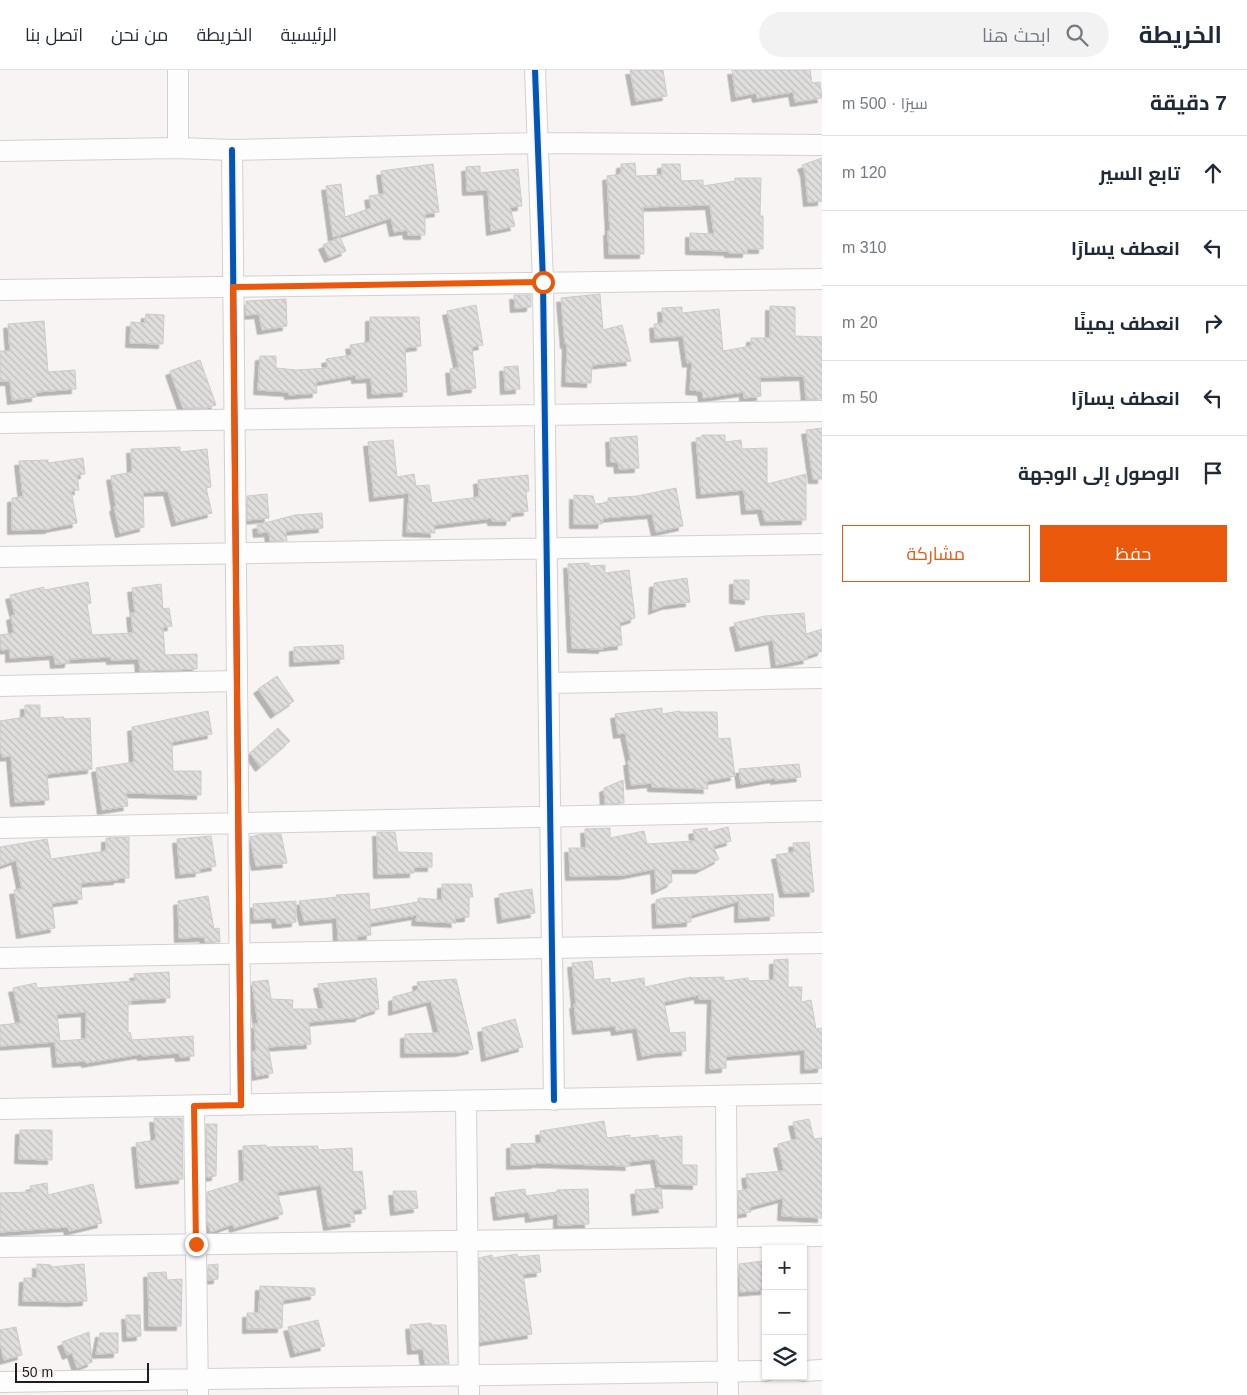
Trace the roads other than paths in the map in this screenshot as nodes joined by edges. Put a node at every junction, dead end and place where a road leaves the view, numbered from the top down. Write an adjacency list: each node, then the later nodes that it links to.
1 (178, 70): 5 (street)
2 (535, 70): 3 (street)
3 (537, 143): 4 (street); 6 (street); 9 (street)
4 (822, 146)
5 (178, 148): 6 (street); 7 (street)
6 (232, 150): 10 (street)
7 (0, 151)
8 (822, 278): 9 (street)
9 (543, 282): 10 (street); 13 (street)
10 (233, 287): 11 (street); 14 (street)
11 (0, 290)
12 (822, 411): 13 (street)
13 (545, 415): 14 (street); 17 (street)
14 (234, 420): 15 (street); 18 (street)
15 (0, 423)
16 (822, 544): 17 (street)
17 (546, 548): 18 (street); 22 (street)
18 (236, 553): 19 (street); 21 (street)
19 (0, 556)
20 (822, 678): 22 (street)
21 (237, 681): 23 (street); 26 (street)
22 (548, 683): 25 (street)
23 (0, 686)
24 (822, 811): 25 (street)
25 (550, 817): 26 (street); 29 (street)
26 (238, 823): 27 (street); 30 (street)
27 (0, 828)
28 (822, 944): 29 (street)
29 (552, 948): 30 (street); 34 (street)
30 (240, 954): 31 (street); 36 (street)
31 (0, 958)
32 (822, 1094): 33 (street)
33 (726, 1097): 34 (street); 40 (street)
34 (554, 1100): 35 (street)
35 (466, 1101): 36 (street); 41 (street)
36 (241, 1105): 37 (street)
37 (194, 1106): 38 (street); 42 (street)
38 (0, 1109)
39 (822, 1236): 40 (street)
40 (727, 1237): 41 (street); 47 (street)
41 (468, 1241): 42 (street); 49 (street)
42 (196, 1244): 43 (street); 50 (street)
43 (0, 1247)
44 (822, 1370): 46 (street)
45 (762, 1371): 47 (street)
46 (807, 1371)
47 (727, 1372): 49 (street); 51 (street)
48 (0, 1382): 50 (street)
49 (469, 1385): 50 (street)
50 (198, 1387)
51 (728, 1395)

